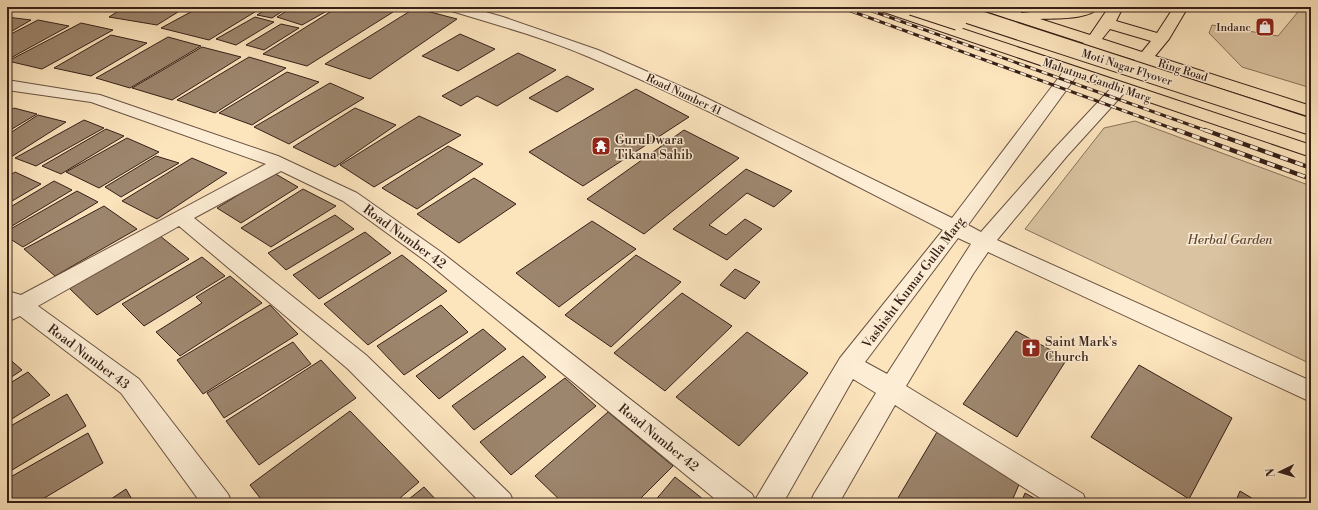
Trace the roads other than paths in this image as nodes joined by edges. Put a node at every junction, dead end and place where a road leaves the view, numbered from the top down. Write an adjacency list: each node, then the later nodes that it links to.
1 (453, 7): 25 (street, Road Number 41)
2 (883, 7): 12 (main road, Mahatma Gandhi Marg)
3 (912, 7): 21 (main road, bridge)
4 (943, 7): 20 (main road, Moti Nagar Flyover, bridge)
5 (977, 7): 12 (main road)
6 (987, 7): 10 (main road, Ring Road)
7 (1092, 7): 10 (main road)
8 (1116, 7): 11 (main road)
9 (1180, 7): 13 (main road)
10 (1015, 13): 14 (main road, Ring Road)
11 (1107, 23): 13 (main road); 14 (main road)
12 (931, 24): 16 (main road, Mahatma Gandhi Marg)
13 (1162, 39): 15 (main road)
14 (1093, 42): 15 (main road, Ring Road); 16 (main road)
15 (1144, 58): 17 (main road); 19 (main road, Ring Road)
16 (1072, 71): 17 (main road, Mahatma Gandhi Marg); 25 (street, Vashisht Kumar Gulla Marg)
17 (1124, 83): 22 (main road, Mahatma Gandhi Marg); 26 (street)
18 (7, 85): 23 (street, Road Number 42)
19 (1311, 112)
20 (1311, 126): 21 (main road)
21 (1311, 137)
22 (1311, 151)
23 (280, 164): 24 (street); 33 (street, Road Number 42)
24 (180, 217): 27 (street); 32 (street)
25 (955, 228): 26 (street, Road Number 41); 28 (street, Vashisht Kumar Gulla Marg)
26 (984, 242): 29 (street); 30 (street, Road Number 41)
27 (12, 306): 31 (street, Road Number 43)
28 (849, 365): 29 (street); 34 (street, Vashisht Kumar Gulla Marg)
29 (891, 389): 35 (street); 36 (street)
30 (1311, 392)
31 (218, 503)
32 (500, 503)
33 (742, 503)
34 (768, 503)
35 (824, 503)
36 (1073, 503)

